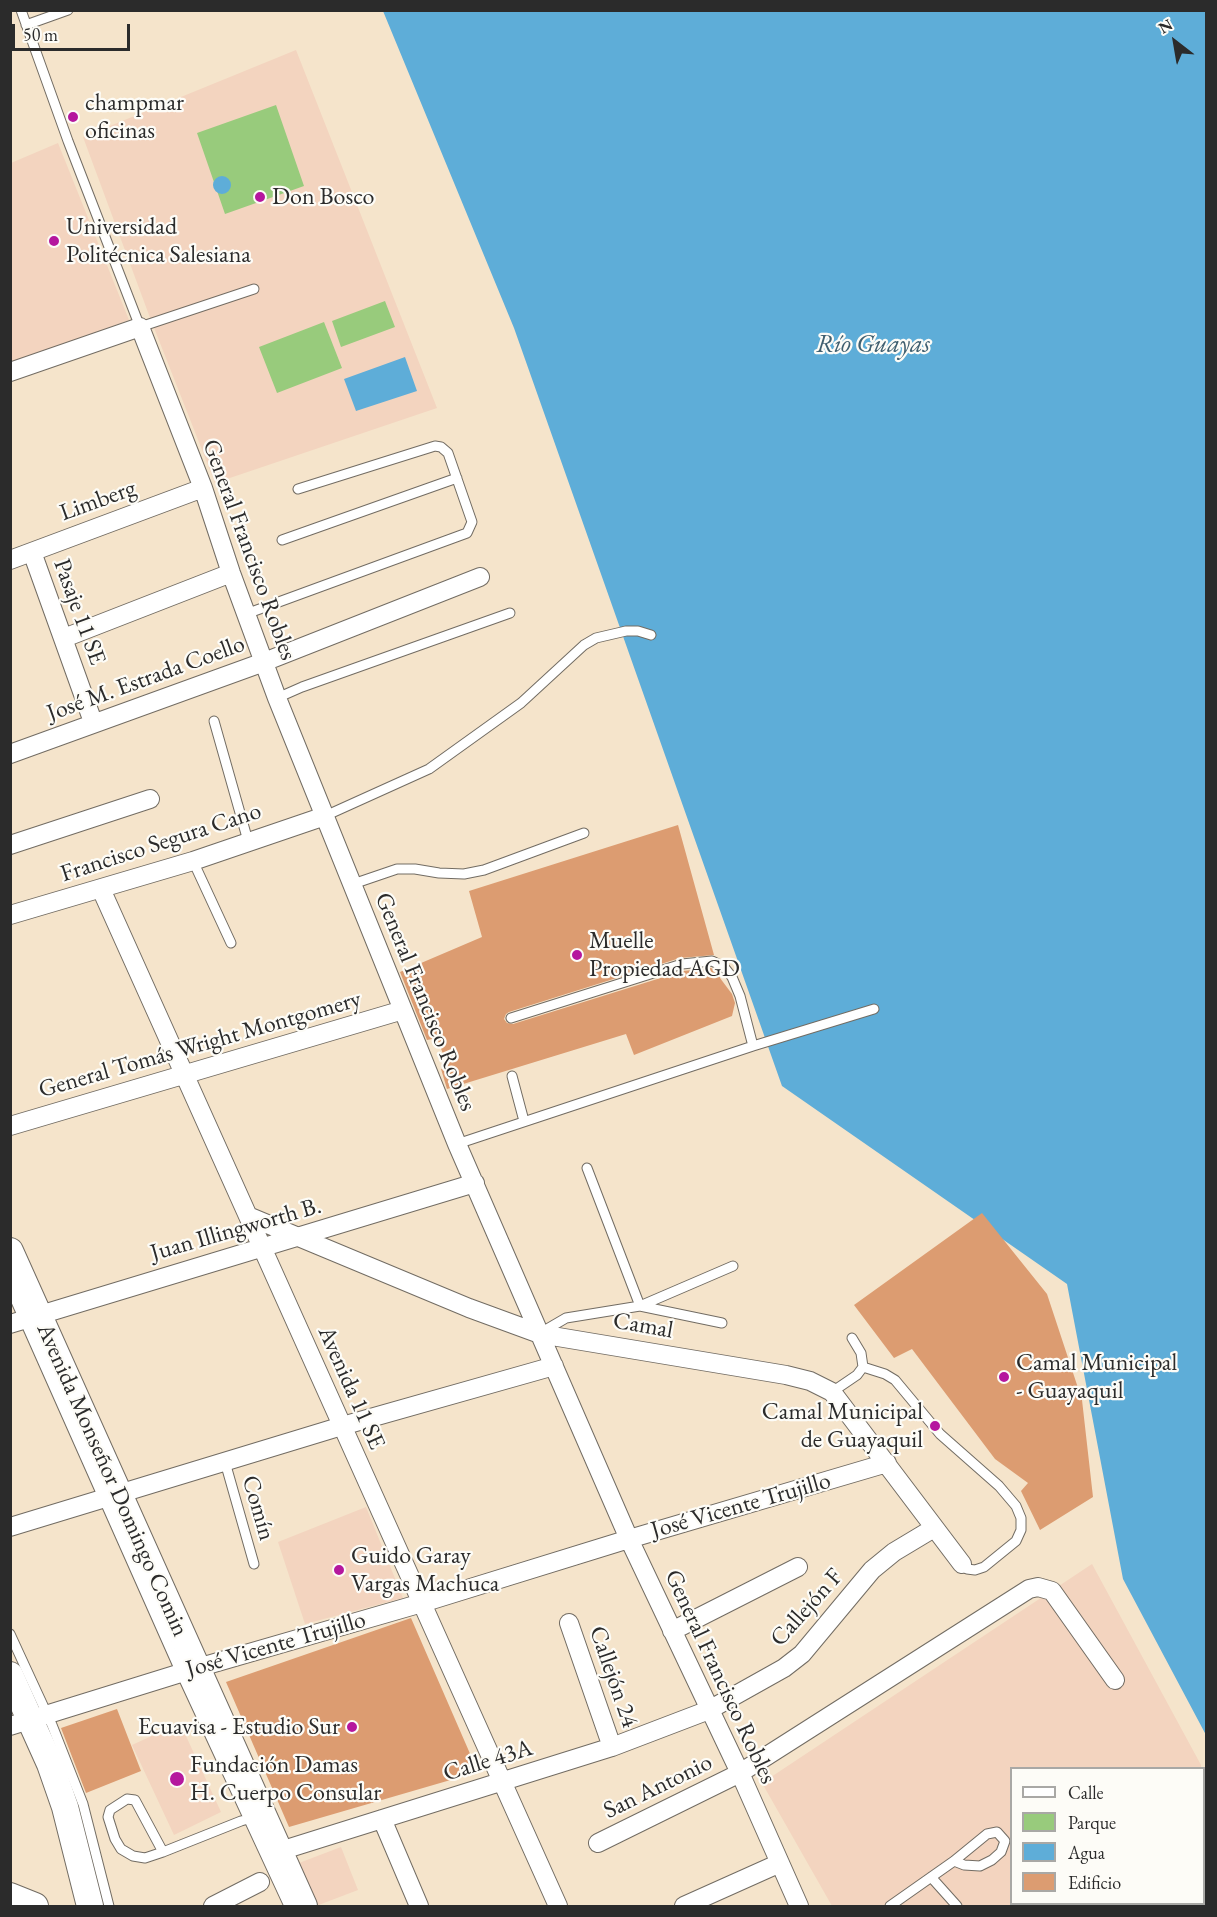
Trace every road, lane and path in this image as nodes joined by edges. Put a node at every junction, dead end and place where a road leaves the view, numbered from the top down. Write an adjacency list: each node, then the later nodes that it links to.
1 (21, 10): 3 (lane, General Francisco Robles)
2 (68, 10): 3 (lane)
3 (26, 25): 5 (lane, General Francisco Robles)
4 (254, 289): 5 (lane)
5 (140, 327): 6 (street); 8 (street, General Francisco Robles)
6 (10, 372)
7 (458, 478): 9 (lane); 10 (lane); 16 (lane)
8 (203, 488): 11 (street, Limberg); 13 (street, General Francisco Robles)
9 (298, 489)
10 (282, 540)
11 (32, 552): 12 (street, Limberg); 18 (street, Pasaje 11 SE)
12 (10, 560)
13 (231, 573): 16 (street, General Francisco Robles); 18 (street)
14 (480, 577): 19 (street, José M. Estrada Coello)
15 (510, 613): 20 (lane)
16 (246, 614): 19 (street, General Francisco Robles)
17 (651, 635): 25 (lane)
18 (64, 638): 22 (street, Pasaje 11 SE)
19 (264, 662): 20 (street, General Francisco Robles); 22 (street, José M. Estrada Coello)
20 (277, 698): 25 (street, General Francisco Robles)
21 (214, 721): 27 (lane)
22 (93, 722): 23 (street, José M. Estrada Coello)
23 (10, 754)
24 (150, 799): 28 (street)
25 (326, 816): 27 (street, Francisco Segura Cano); 30 (street, General Francisco Robles)
26 (584, 833): 30 (lane)
27 (248, 841): 29 (street, Francisco Segura Cano)
28 (10, 845)
29 (193, 861): 31 (street, Francisco Segura Cano); 33 (lane)
30 (353, 884): 35 (street, General Francisco Robles)
31 (101, 889): 32 (street, Francisco Segura Cano); 38 (street, Avenida 11 SE)
32 (10, 915)
33 (231, 943)
34 (874, 1009): 37 (lane)
35 (403, 1010): 38 (street, General Tomás Wright Montgomery); 42 (street, General Francisco Robles)
36 (511, 1018): 37 (lane)
37 (753, 1046): 40 (lane)
38 (184, 1074): 41 (street, General Tomás Wright Montgomery); 45 (street, Avenida 11 SE)
39 (512, 1076): 40 (lane)
40 (524, 1121): 42 (lane)
41 (10, 1126)
42 (457, 1144): 44 (street, General Francisco Robles)
43 (587, 1168): 51 (lane)
44 (475, 1183): 46 (street, Juan Illingworth B.); 54 (street, General Francisco Robles)
45 (248, 1216): 46 (street, Camal); 47 (street, Avenida 11 SE)
46 (299, 1237): 47 (street, Juan Illingworth B.); 54 (street, Camal)
47 (261, 1246): 52 (street, Juan Illingworth B.); 59 (street, Avenida 11 SE)
48 (10, 1251): 52 (main road, Avenida Monseñor Domingo Comin)
49 (733, 1266): 51 (lane)
50 (10, 1288): 52 (lane, Avenida Monseñor Domingo Comin)
51 (640, 1306): 53 (lane); 54 (lane)
52 (24, 1319): 62 (main road, Avenida Monseñor Domingo Comin)
53 (722, 1323)
54 (540, 1334): 56 (street, General Francisco Robles); 58 (street, Camal)
55 (852, 1338): 57 (lane)
56 (554, 1366): 59 (street); 65 (street, General Francisco Robles)
57 (863, 1367): 58 (lane); 67 (lane)
58 (832, 1392): 61 (street, Camal)
59 (342, 1426): 60 (street); 69 (street, Avenida 11 SE)
60 (225, 1462): 62 (street); 66 (lane, Comín)
61 (886, 1463): 64 (street, Camal); 65 (street, José Vicente Trujillo)
62 (111, 1496): 63 (street); 73 (main road, Avenida Monseñor Domingo Comin)
63 (10, 1527)
64 (934, 1528): 67 (street, Camal); 76 (street, Callejón F)
65 (629, 1539): 69 (street, José Vicente Trujillo); 71 (street, General Francisco Robles)
66 (254, 1564)
67 (962, 1564)
68 (798, 1567): 71 (street)
69 (422, 1603): 73 (street, José Vicente Trujillo); 80 (street, Avenida 11 SE)
70 (568, 1623): 78 (street, Callejón 24)
71 (672, 1631): 76 (street, General Francisco Robles)
72 (10, 1634): 77 (lane)
73 (189, 1671): 77 (street, José Vicente Trujillo); 81 (main road, Avenida Monseñor Domingo Comin)
74 (10, 1675): 77 (main road)
75 (1115, 1680): 79 (street, San Antonio)
76 (709, 1710): 78 (street, Calle 43A); 79 (street, General Francisco Robles)
77 (29, 1720): 92 (main road); 93 (lane)
78 (612, 1747): 80 (street, Calle 43A)
79 (740, 1773): 83 (street, San Antonio); 87 (street, General Francisco Robles)
80 (502, 1782): 82 (street, Calle 43A); 98 (street, Avenida 11 SE)
81 (255, 1814): 84 (main road, Avenida Monseñor Domingo Comin); 85 (lane); 95 (lane, Avenida Monseñor Domingo Comin)
82 (382, 1819): 84 (street, Calle 43A); 97 (street)
83 (598, 1843)
84 (279, 1851): 96 (main road, Avenida Monseñor Domingo Comin)
85 (163, 1852): 85 (lane)
86 (954, 1860): 86 (lane); 88 (lane)
87 (780, 1863): 99 (street); 100 (street, General Francisco Robles)
88 (931, 1877): 101 (lane); 102 (lane)
89 (260, 1882): 94 (street)
90 (10, 1896): 91 (main road)
91 (35, 1906)
92 (90, 1906)
93 (109, 1906)
94 (213, 1906)
95 (289, 1906)
96 (304, 1906)
97 (419, 1906)
98 (558, 1906)
99 (684, 1906)
100 (799, 1906)
101 (890, 1906)
102 (957, 1906)

